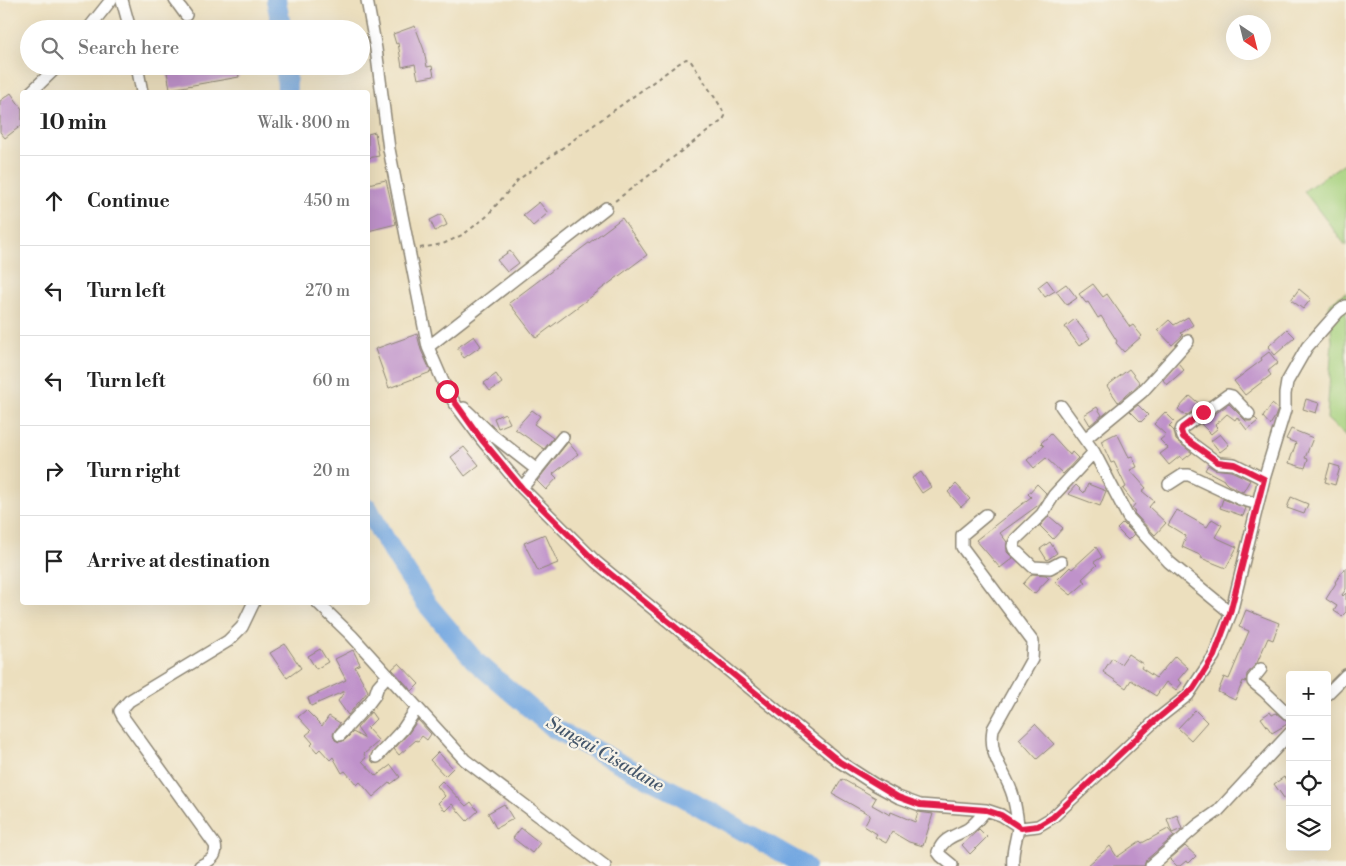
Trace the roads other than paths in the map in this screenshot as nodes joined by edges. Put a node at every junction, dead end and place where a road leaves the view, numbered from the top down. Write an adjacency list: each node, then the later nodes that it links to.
1 (111, 0): 6 (street)
2 (122, 0): 7 (street)
3 (175, 0): 5 (street)
4 (367, 0): 15 (street)
5 (186, 15)
6 (95, 20)
7 (128, 20)
8 (49, 75): 10 (street)
9 (139, 75): 11 (street)
10 (33, 90)
11 (142, 90)
12 (606, 208): 15 (street)
13 (1346, 306): 23 (street)
14 (1188, 341): 20 (street)
15 (428, 347): 16 (street)
16 (447, 391): 22 (street); 25 (street)
17 (1061, 406): 20 (street)
18 (1249, 414): 23 (street)
19 (563, 437): 22 (street)
20 (1085, 439): 21 (street)
21 (1094, 452): 28 (street); 31 (street)
22 (537, 470): 25 (street)
23 (1264, 479): 26 (street)
24 (1169, 484): 26 (street)
25 (522, 488): 41 (street)
26 (1258, 504): 31 (street)
27 (986, 514): 42 (street)
28 (1061, 562)
29 (253, 605): 44 (street)
30 (320, 605): 33 (street)
31 (1230, 613): 42 (street)
32 (1261, 668): 37 (street)
33 (388, 675): 36 (street); 38 (street)
34 (1346, 675): 35 (street)
35 (1331, 690)
36 (417, 708): 40 (street); 45 (street)
37 (1286, 712)
38 (340, 735)
39 (1286, 736): 47 (street)
40 (377, 757)
41 (986, 810): 42 (street); 43 (street)
42 (1018, 827): 46 (street)
43 (952, 865)
44 (200, 866)
45 (605, 866)
46 (1013, 866)
47 (1151, 866)

